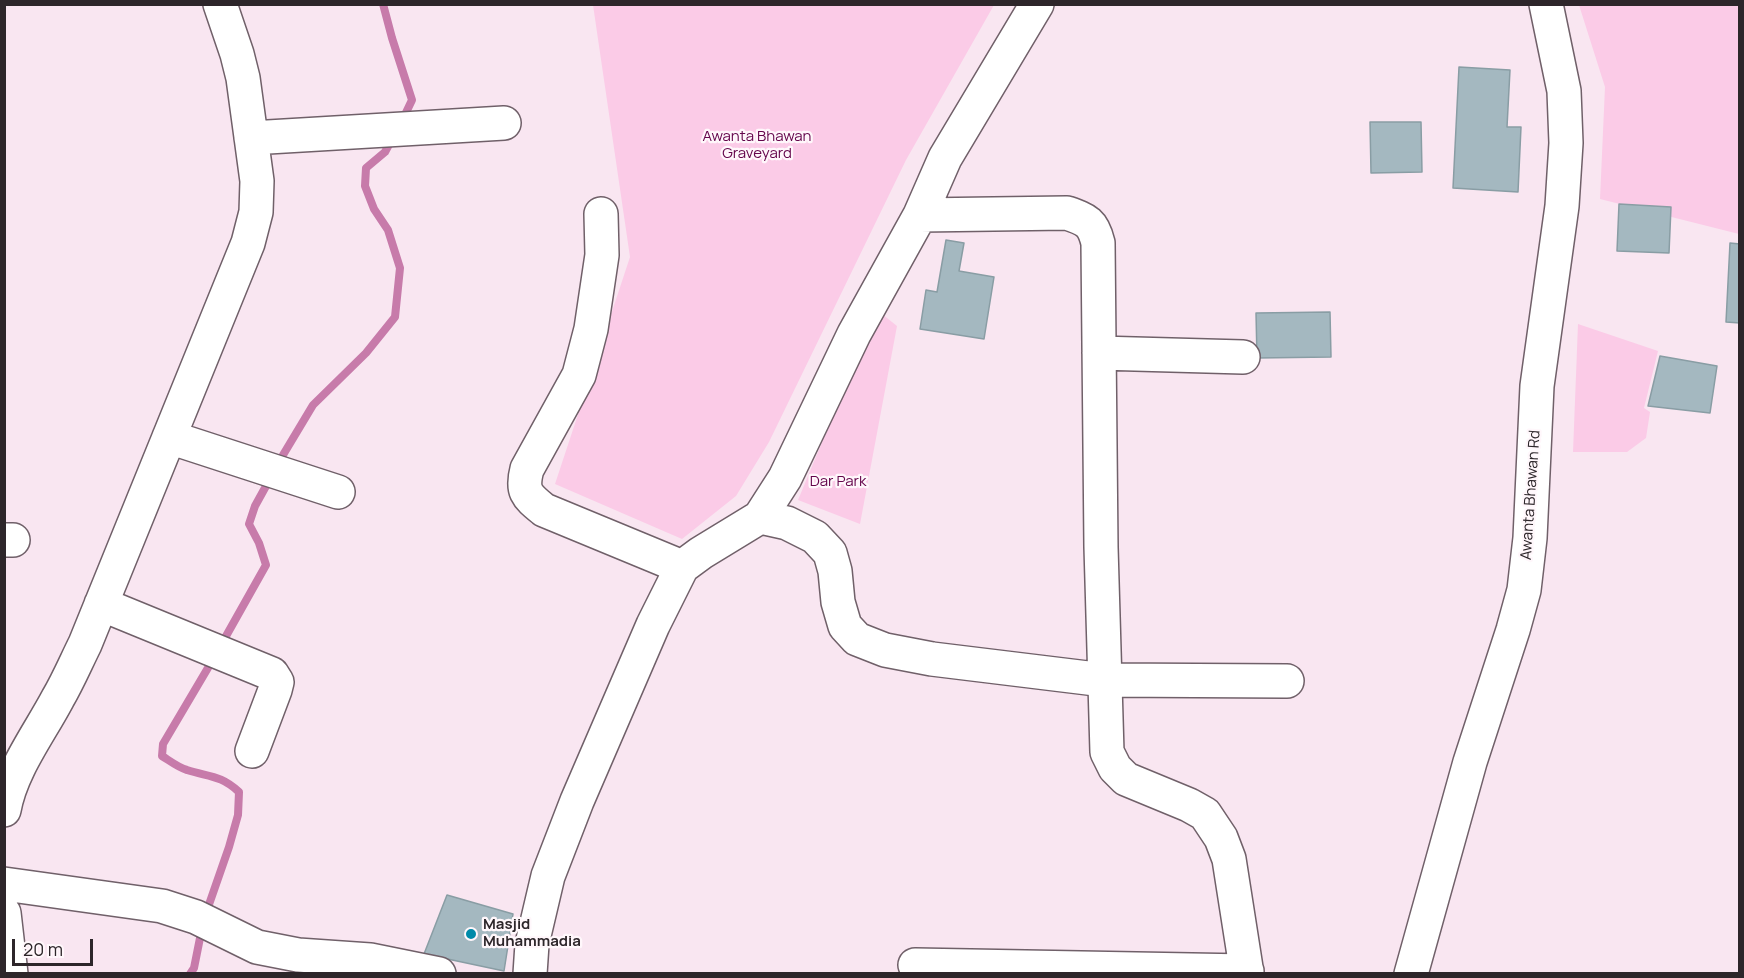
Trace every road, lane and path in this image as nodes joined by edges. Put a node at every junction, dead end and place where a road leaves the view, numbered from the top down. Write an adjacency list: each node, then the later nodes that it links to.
1 (220, 4): 5 (street)
2 (1037, 4): 7 (street)
3 (1546, 4): 27 (street, Awanta Bhawan Rd)
4 (504, 123): 5 (street)
5 (251, 138): 10 (street)
6 (601, 214): 13 (street)
7 (920, 215): 8 (street); 12 (street)
8 (1099, 353): 9 (street); 15 (street)
9 (1243, 357)
10 (169, 437): 11 (street); 14 (street)
11 (338, 492)
12 (760, 517): 13 (street); 15 (street)
13 (682, 567): 26 (street)
14 (101, 604): 17 (street); 18 (street)
15 (1104, 680): 16 (street); 23 (street)
16 (1287, 681)
17 (252, 751)
18 (4, 810)
19 (4, 884): 21 (street)
20 (4, 913): 24 (street)
21 (297, 964): 25 (street)
22 (915, 965): 23 (street)
23 (1247, 972)
24 (11, 974)
25 (439, 974)
26 (530, 974)
27 (1411, 974)

